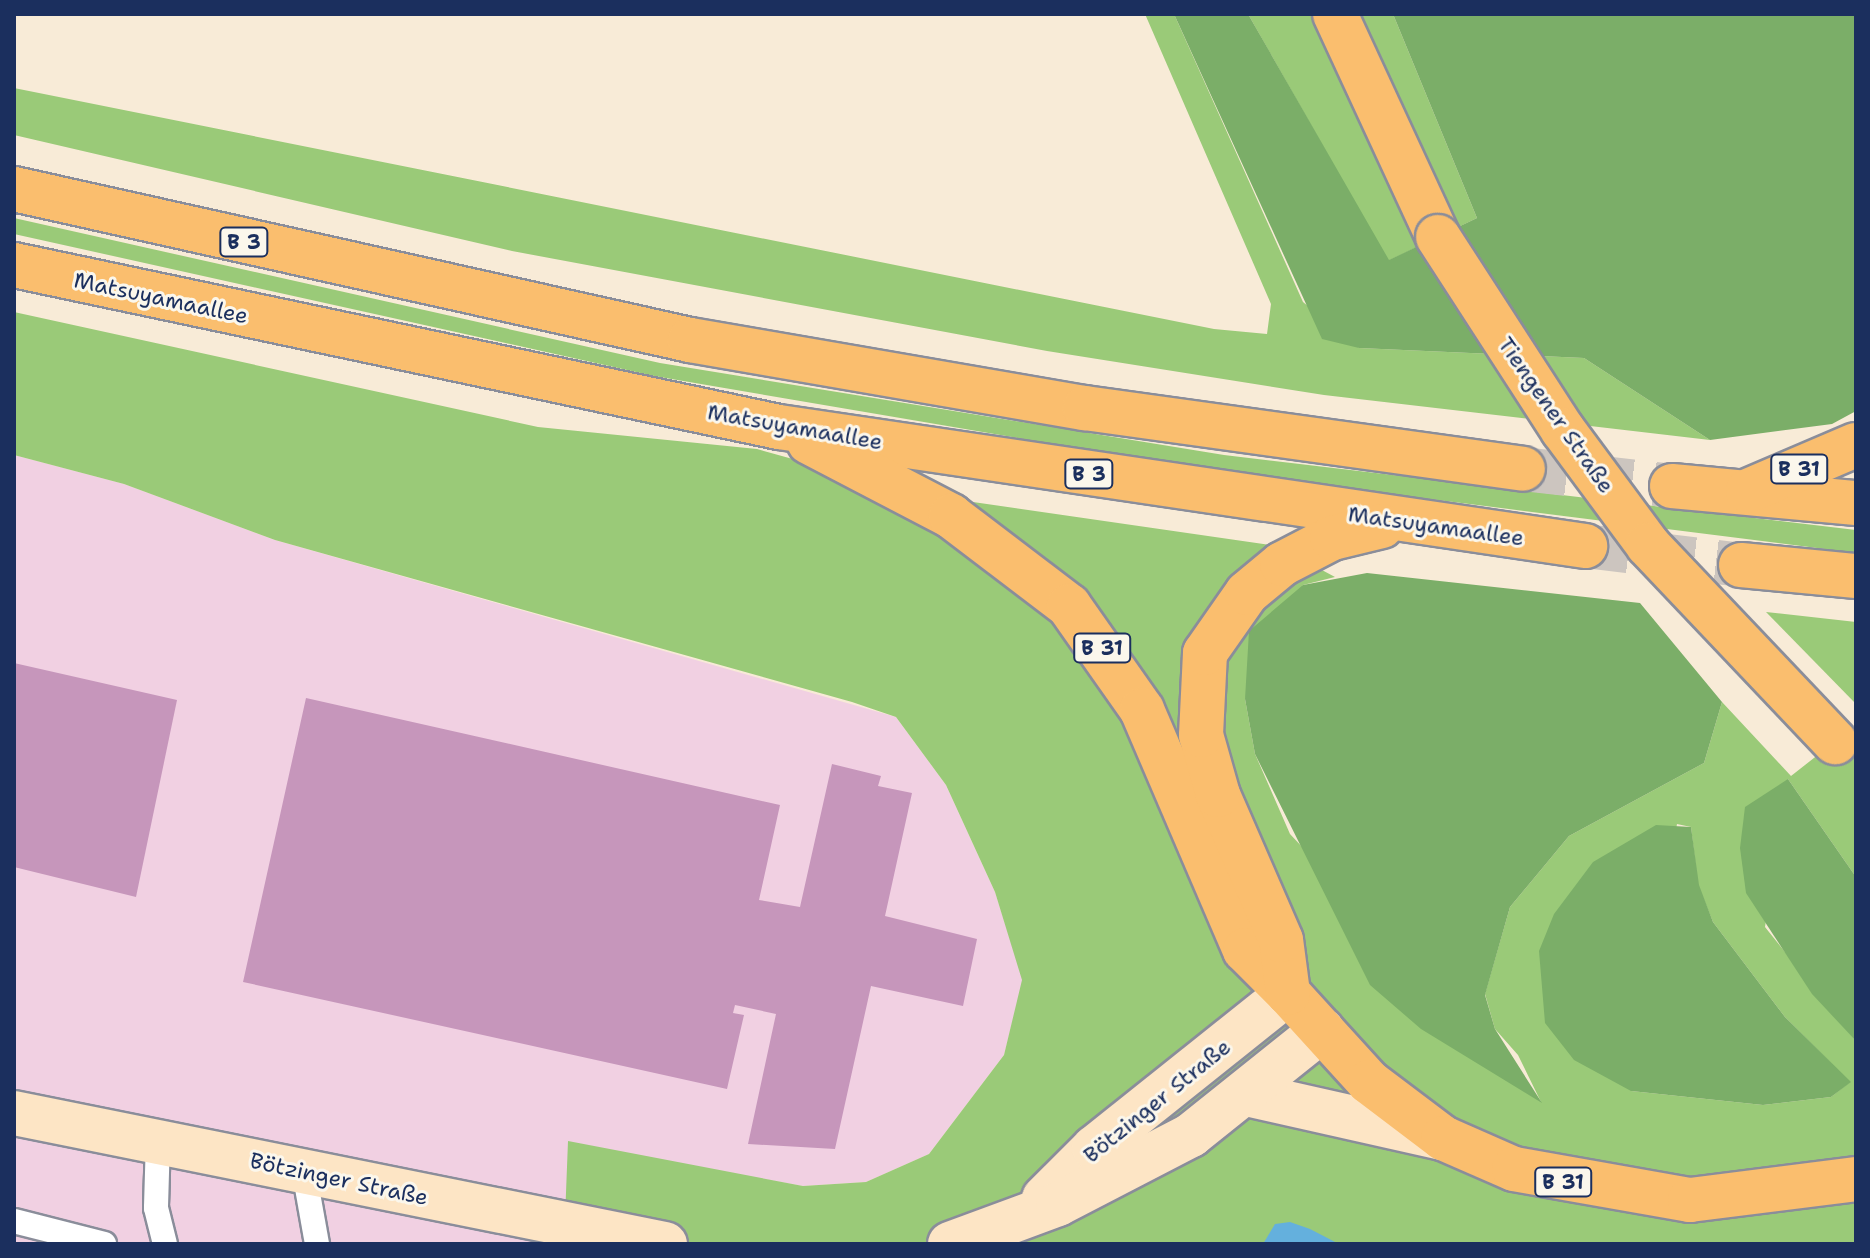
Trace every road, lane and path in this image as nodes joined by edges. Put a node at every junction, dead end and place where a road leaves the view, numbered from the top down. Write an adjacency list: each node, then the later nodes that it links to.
1 (1335, 14): 14 (main road, Tiengener Straße, bridge)
2 (14, 189): 6 (main road, B 3)
3 (14, 265): 4 (main road, Matsuyamaallee / B 3)
4 (779, 427): 10 (main road, Matsuyamaallee / B 3); 15 (main road, B 31)
5 (1856, 445): 8 (main road, B 31)
6 (1523, 469)
7 (1672, 486): 8 (main road)
8 (1742, 494): 9 (main road)
9 (1856, 503)
10 (1400, 522): 11 (main road, Matsuyamaallee / B 3); 15 (main road)
11 (1585, 546)
12 (1741, 565): 13 (main road)
13 (1856, 576)
14 (1846, 752)
15 (1288, 993): 16 (main road, B 31); 23 (street, Bötzinger Straße)
16 (1322, 1030): 17 (street, Bötzinger Straße); 19 (main road, B 31)
17 (1247, 1094): 19 (street); 23 (street, Bötzinger Straße)
18 (14, 1113): 20 (street, Bötzinger Straße)
19 (1443, 1138): 22 (main road, B 31)
20 (158, 1139): 21 (street, Bötzinger Straße); 26 (lane)
21 (304, 1171): 27 (lane); 28 (street, Bötzinger Straße)
22 (1856, 1179)
23 (1029, 1213): 29 (street, Bötzinger Straße)
24 (14, 1221): 25 (lane)
25 (104, 1244)
26 (165, 1244)
27 (317, 1244)
28 (665, 1244)
29 (950, 1244)

